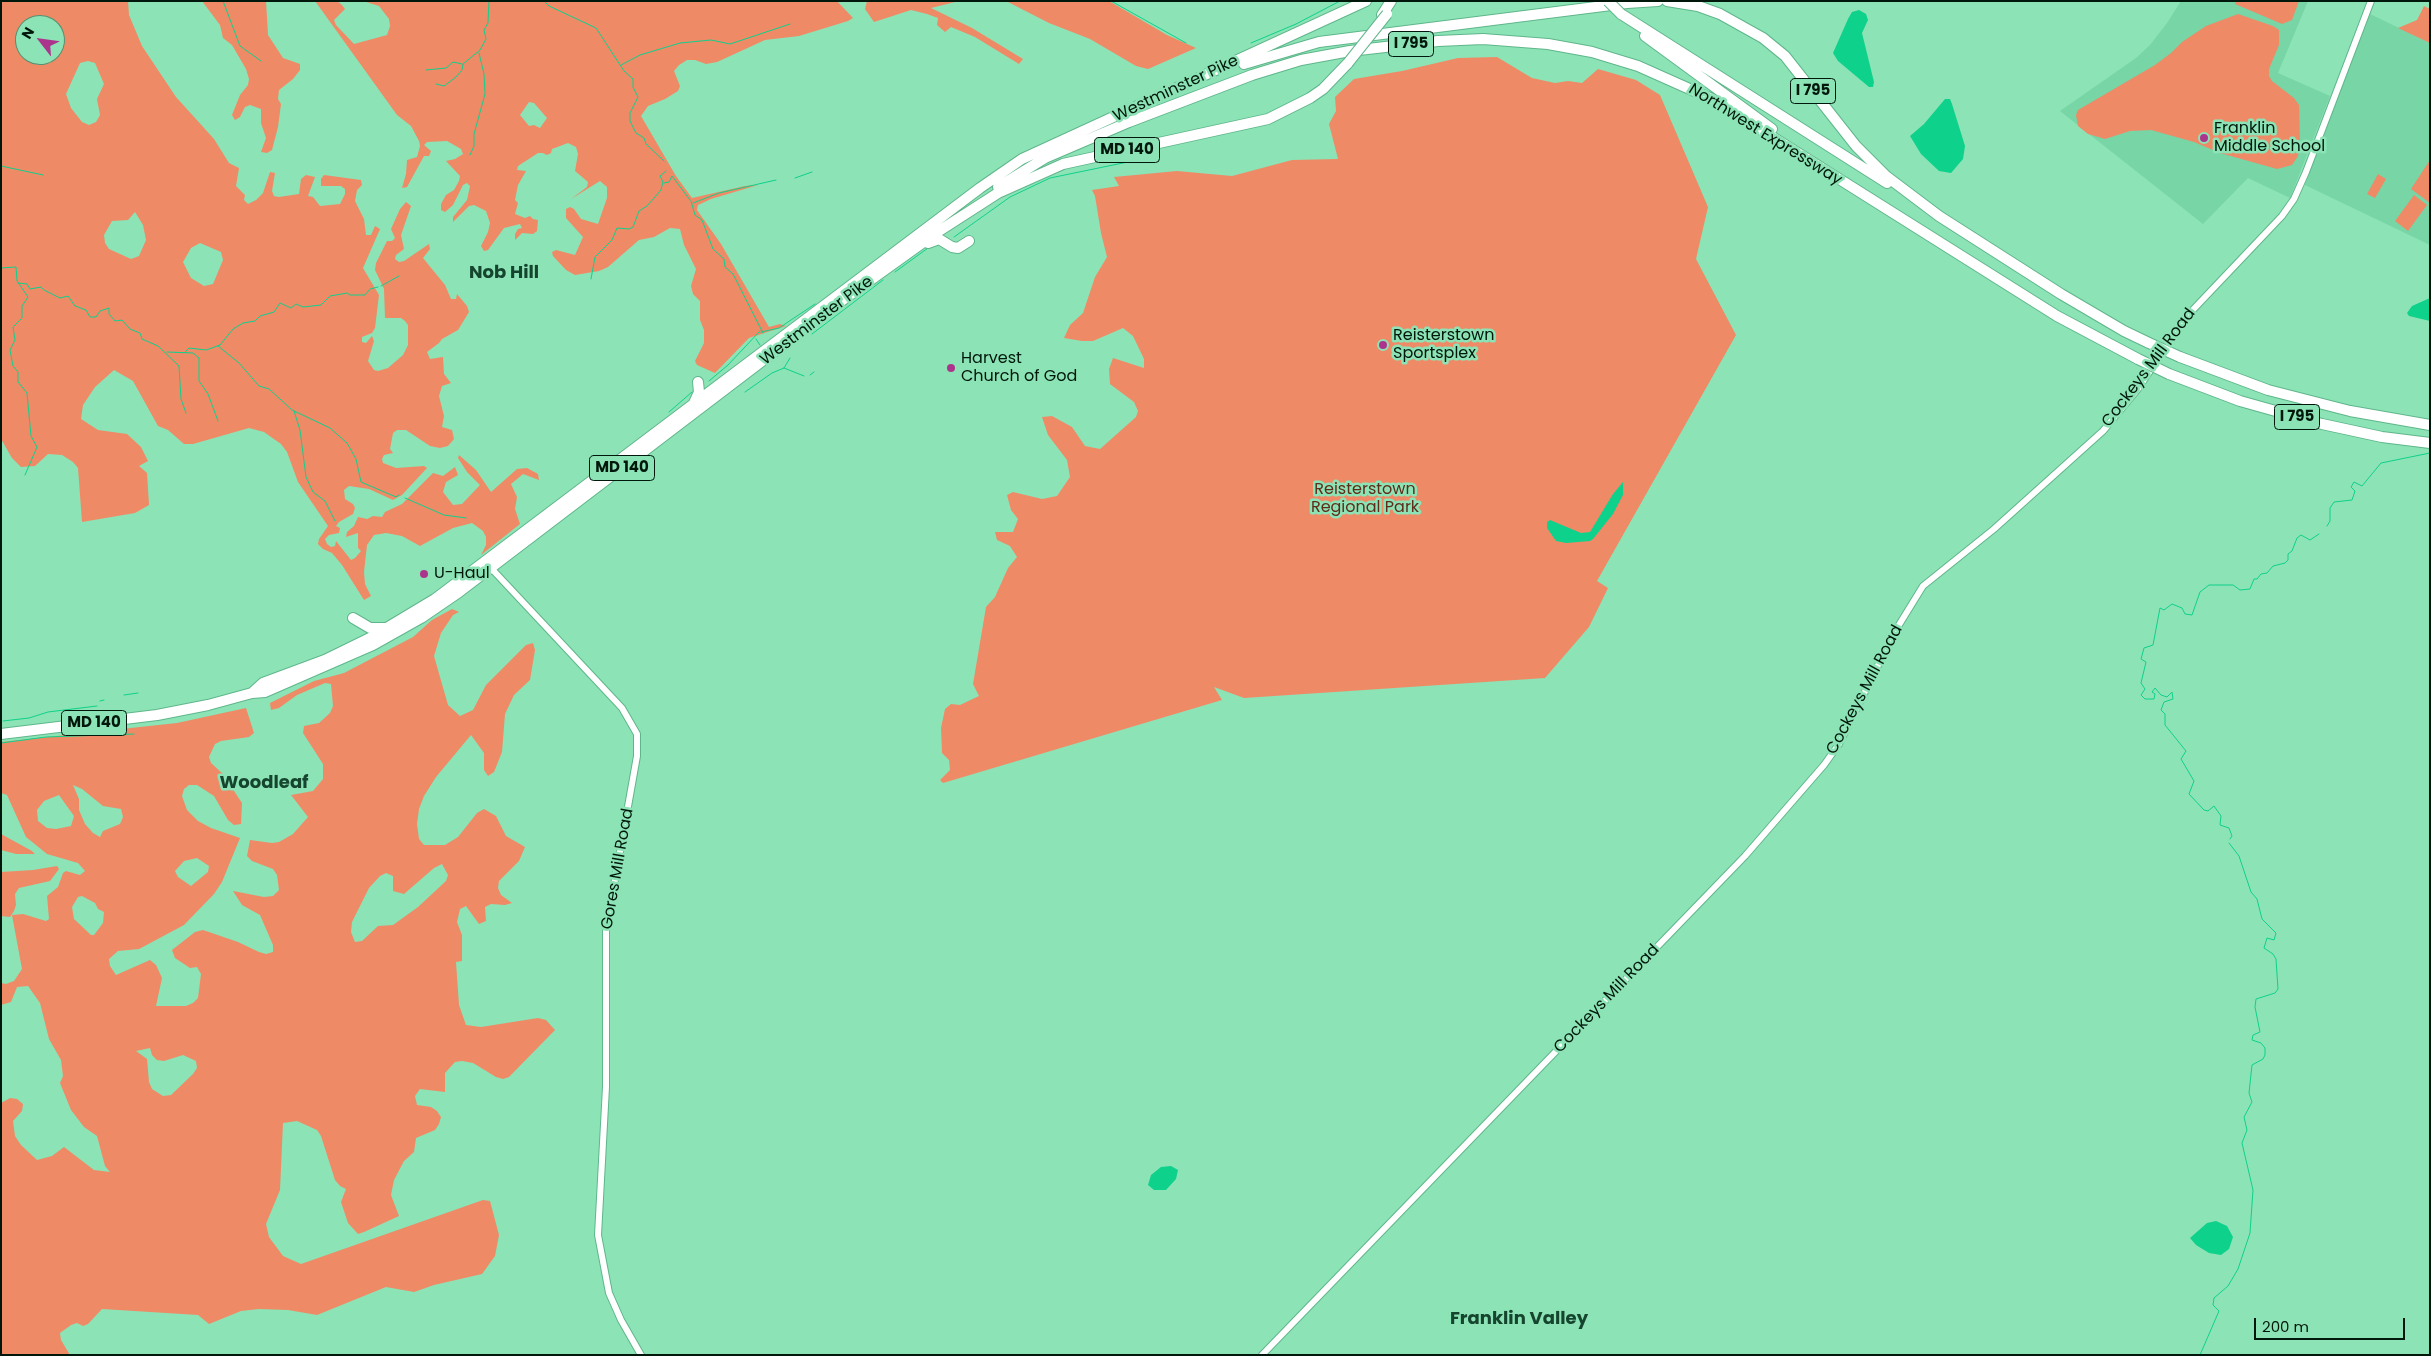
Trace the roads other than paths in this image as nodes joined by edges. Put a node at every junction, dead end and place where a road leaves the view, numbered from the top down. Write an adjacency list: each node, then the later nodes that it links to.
1 (1366, 1): 10 (highway, Westminster Pike / MD 140)
2 (1391, 1): 9 (highway)
3 (1397, 1): 9 (highway, Westminster Pike / MD 140)
4 (1608, 1): 8 (highway, bridge)
5 (1658, 1): 10 (highway, I 795)
6 (1666, 1): 12 (highway, I 795)
7 (2371, 1): 26 (street, Cockeys Mill Road)
8 (1621, 14): 11 (highway); 12 (highway)
9 (1385, 15): 13 (highway, Westminster Pike / MD 140, bridge)
10 (1125, 114): 16 (highway, Westminster Pike / MD 140)
11 (1884, 206): 13 (highway, Northwest Expressway / I 795); 19 (highway, Northwest Expressway / I 795, bridge)
12 (1939, 216): 18 (highway, I 795, bridge)
13 (939, 231): 15 (highway, Westminster Pike / MD 140)
14 (970, 242): 15 (highway)
15 (917, 247): 20 (highway, Westminster Pike / MD 140)
16 (721, 383): 17 (highway, Westminster Pike / MD 140); 17 (highway)
17 (692, 406): 20 (highway, Westminster Pike / MD 140)
18 (2430, 424)
19 (2430, 443)
20 (488, 565): 22 (highway, Westminster Pike / MD 140); 23 (highway, Westminster Pike / MD 140); 25 (street, Gores Mill Road)
21 (353, 618): 22 (highway)
22 (387, 628): 23 (highway, Westminster Pike / MD 140)
23 (252, 692): 24 (highway, Westminster Pike / MD 140)
24 (1, 734)
25 (641, 1355)
26 (1262, 1355)

